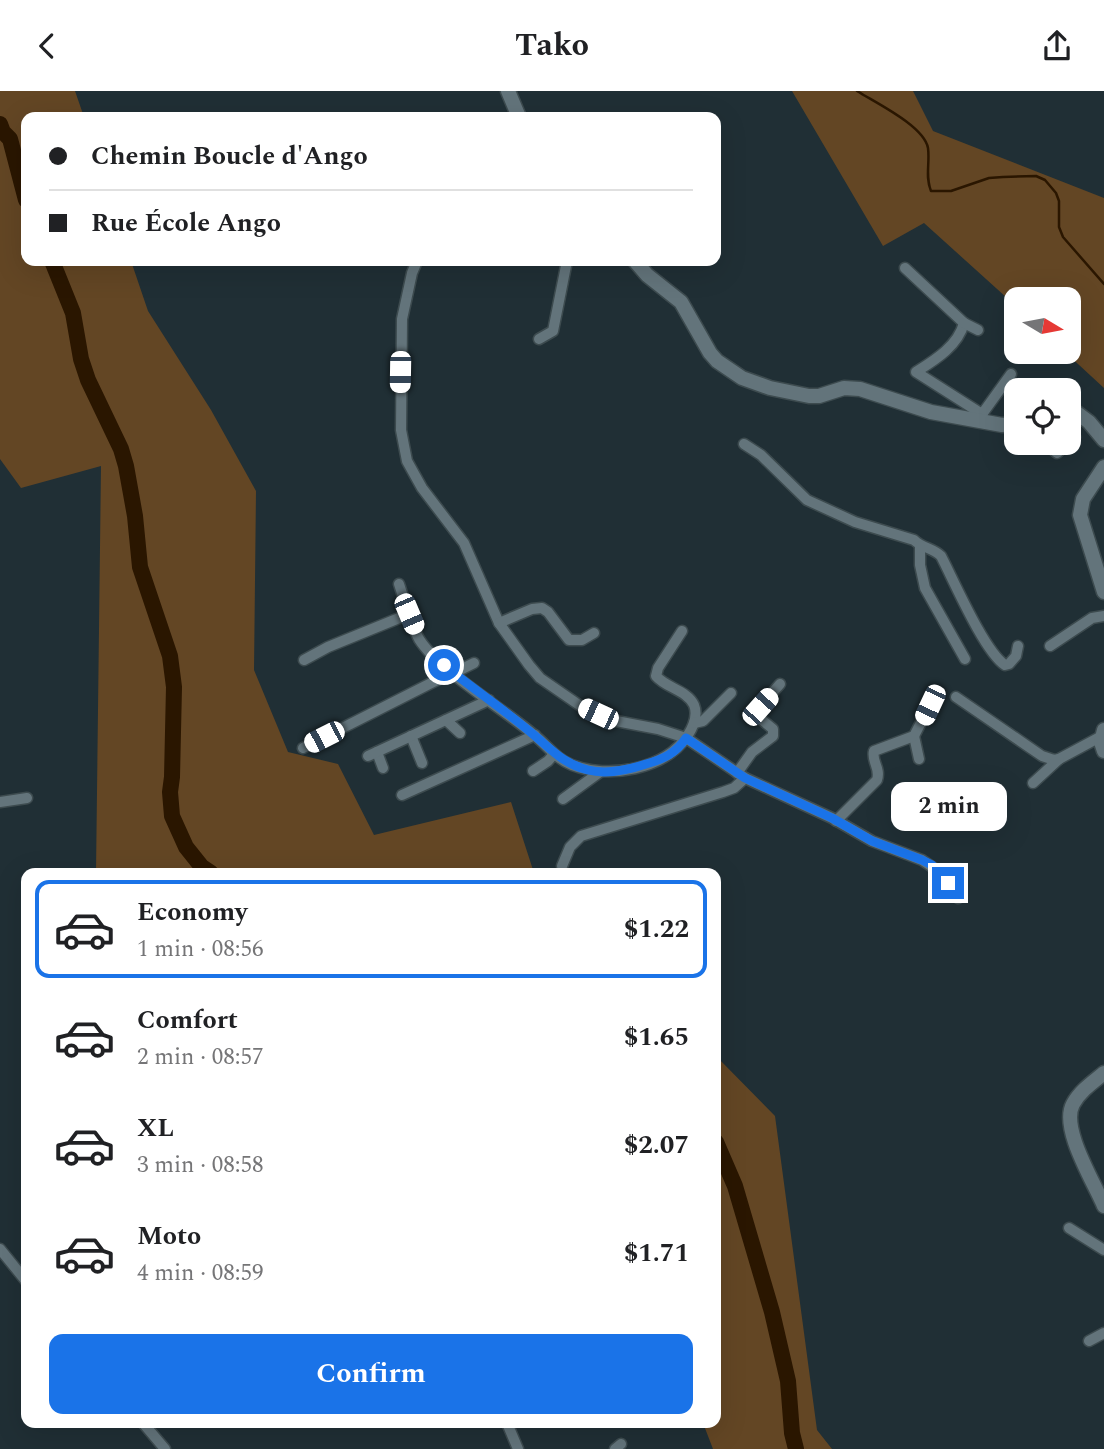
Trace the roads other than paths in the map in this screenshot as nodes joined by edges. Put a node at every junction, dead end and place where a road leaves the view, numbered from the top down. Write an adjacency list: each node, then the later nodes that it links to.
1 (508, 91): 2 (street)
2 (517, 112)
3 (415, 266): 23 (street)
4 (566, 266): 9 (street)
5 (639, 266): 12 (street)
6 (905, 268): 7 (street)
7 (964, 323): 8 (street); 12 (street)
8 (978, 330)
9 (540, 339)
10 (1011, 374): 12 (street)
11 (1081, 416): 14 (street)
12 (980, 417): 13 (street)
13 (1004, 425)
14 (1102, 433)
15 (744, 444): 17 (street)
16 (1104, 467): 18 (street)
17 (920, 546): 26 (street); 28 (street)
18 (1100, 567): 20 (street)
19 (399, 583): 21 (street)
20 (1104, 592)
21 (409, 614): 29 (street); 31 (street)
22 (1104, 616): 27 (street)
23 (499, 623): 25 (street); 44 (street)
24 (682, 631): 38 (street)
25 (594, 633)
26 (1018, 646)
27 (1050, 646)
28 (965, 659)
29 (304, 660)
30 (474, 663): 31 (street)
31 (453, 672): 35 (street); 45 (street)
32 (780, 684): 54 (street)
33 (731, 693): 38 (street)
34 (956, 697): 49 (street)
35 (489, 700): 37 (street); 41 (street)
36 (930, 705): 43 (street)
37 (446, 720): 39 (street); 42 (street)
38 (694, 723): 44 (street)
39 (460, 733)
40 (1103, 733): 46 (street); 49 (street)
41 (535, 735): 47 (street); 56 (street)
42 (411, 736): 50 (street); 51 (street)
43 (914, 736): 48 (street); 60 (street)
44 (686, 738): 53 (street); 54 (street)
45 (303, 748)
46 (1104, 751)
47 (554, 754): 52 (street); 53 (street)
48 (919, 759)
49 (1059, 759): 55 (street)
50 (422, 763)
51 (383, 768)
52 (533, 771)
53 (600, 772): 58 (street)
54 (741, 776): 60 (street); 61 (street)
55 (1033, 783)
56 (402, 795)
57 (27, 798): 59 (street)
58 (563, 799)
59 (0, 802)
60 (836, 821): 62 (street)
61 (562, 866)
62 (958, 898)
63 (1104, 1073): 64 (street)
64 (1104, 1206)
65 (1069, 1228): 67 (street)
66 (0, 1249): 68 (street)
67 (1104, 1250)
68 (21, 1275)
69 (1104, 1333): 70 (street)
70 (1089, 1341)
71 (147, 1428): 73 (street)
72 (509, 1428): 74 (street)
73 (165, 1449)
74 (519, 1449)

